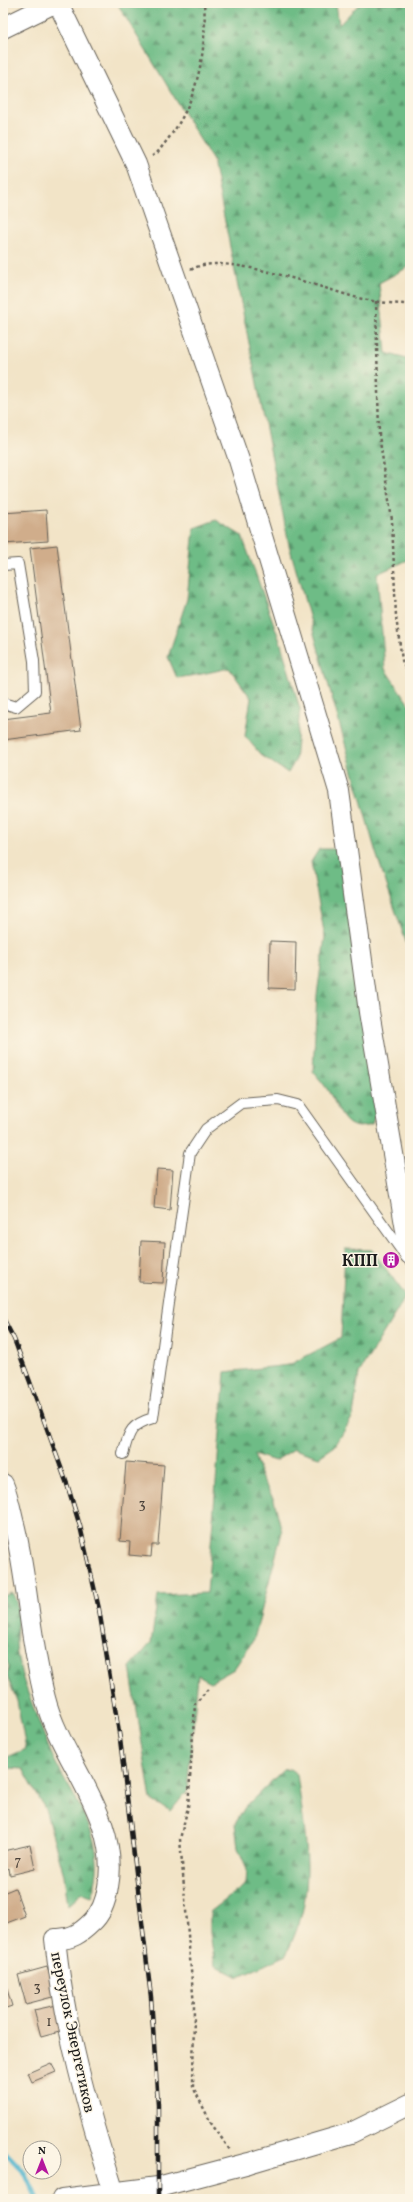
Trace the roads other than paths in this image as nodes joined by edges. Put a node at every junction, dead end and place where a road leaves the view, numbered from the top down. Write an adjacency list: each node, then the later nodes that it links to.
1 (54, 3): 3 (street)
2 (58, 3): 6 (street)
3 (3, 28)
4 (3, 565): 5 (lane)
5 (3, 704)
6 (410, 1254)
7 (410, 1262): 8 (lane)
8 (123, 1454)
9 (3, 1484): 11 (street, переулок Энергетиков)
10 (410, 2104): 11 (street)
11 (115, 2196): 12 (street)
12 (62, 2199)

